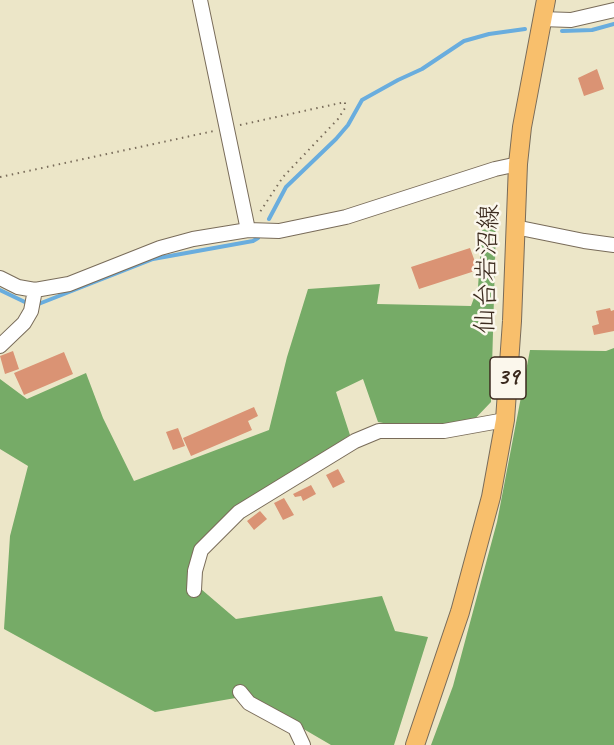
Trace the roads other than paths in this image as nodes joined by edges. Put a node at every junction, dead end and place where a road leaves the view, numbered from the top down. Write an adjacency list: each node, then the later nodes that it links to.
1 (200, 0): 7 (street)
2 (546, 0): 4 (main road, 仙台岩沼線 / 39)
3 (614, 10): 4 (street)
4 (541, 19): 5 (main road, 仙台岩沼線 / 39)
5 (518, 164): 6 (main road, 仙台岩沼線 / 39); 7 (street)
6 (515, 227): 8 (street); 12 (main road, 仙台岩沼線 / 39)
7 (248, 230): 10 (street)
8 (614, 245)
9 (0, 278): 10 (street)
10 (33, 300): 11 (street)
11 (0, 345)
12 (505, 420): 13 (street); 16 (main road, 仙台岩沼線 / 39)
13 (194, 590)
14 (240, 692): 15 (street)
15 (303, 745)
16 (415, 745)

